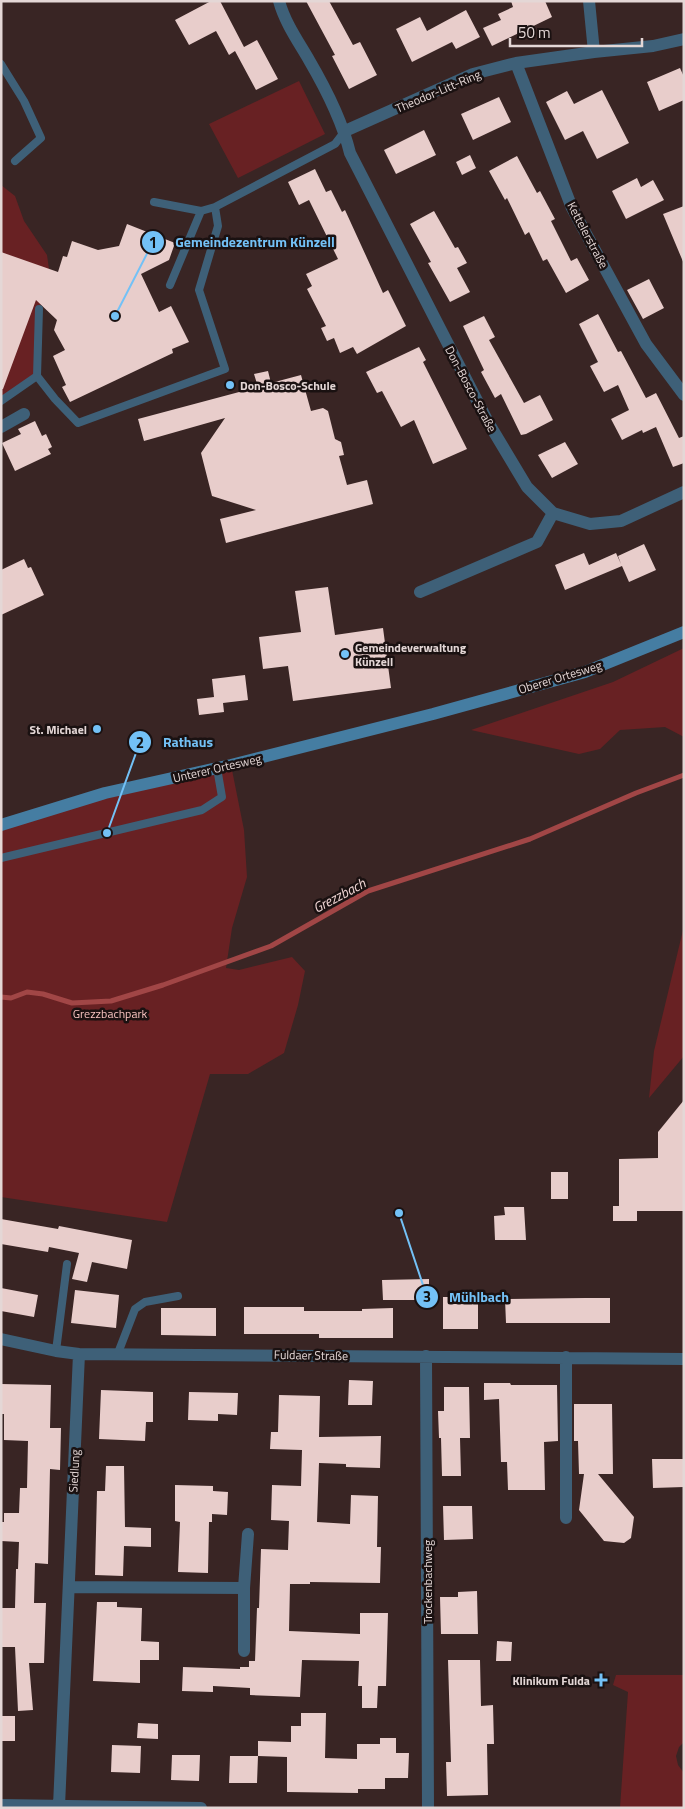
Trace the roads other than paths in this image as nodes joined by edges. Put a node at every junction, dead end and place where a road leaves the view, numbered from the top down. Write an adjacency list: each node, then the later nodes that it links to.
1 (278, 1): 7 (street)
2 (588, 1): 4 (street)
3 (684, 39): 4 (street, Theodor-Litt-Ring)
4 (594, 52): 5 (street, Theodor-Litt-Ring)
5 (516, 63): 7 (street, Theodor-Litt-Ring); 15 (street, Kettelerstraße)
6 (1, 64): 8 (lane)
7 (345, 130): 10 (lane, Theodor-Litt-Ring); 20 (street, Don-Bosco-Straße)
8 (14, 161)
9 (154, 202): 11 (lane)
10 (215, 206): 11 (lane, Theodor-Litt-Ring); 14 (lane)
11 (201, 212): 12 (lane)
12 (170, 285)
13 (39, 308): 14 (lane)
14 (37, 376): 16 (lane)
15 (684, 395)
16 (1, 401)
17 (24, 414): 18 (street)
18 (1, 427)
19 (684, 492): 20 (street, Don-Bosco-Straße)
20 (554, 513): 21 (street)
21 (420, 592)
22 (684, 632): 23 (main road, Oberer Ortesweg)
23 (433, 714): 24 (main road, Unterer Ortesweg)
24 (217, 768): 25 (main road, Unterer Ortesweg); 26 (lane)
25 (1, 825)
26 (1, 858)
27 (67, 1264): 30 (lane)
28 (178, 1296): 31 (lane)
29 (1, 1339): 30 (street, Fuldaer Straße)
30 (56, 1351): 32 (street, Fuldaer Straße)
31 (118, 1353): 32 (street, Fuldaer Straße); 33 (street, Fuldaer Straße)
32 (80, 1354): 38 (street, Siedlung)
33 (426, 1356): 34 (street, Fuldaer Straße); 44 (street, Trockenbachweg)
34 (566, 1358): 35 (street, Fuldaer Straße); 36 (street)
35 (684, 1359)
36 (566, 1518)
37 (248, 1534): 39 (street)
38 (69, 1587): 39 (street); 42 (street, Siedlung)
39 (244, 1588): 40 (street)
40 (244, 1651)
41 (1, 1805): 42 (street)
42 (59, 1806): 43 (street)
43 (201, 1808)
44 (428, 1808)

